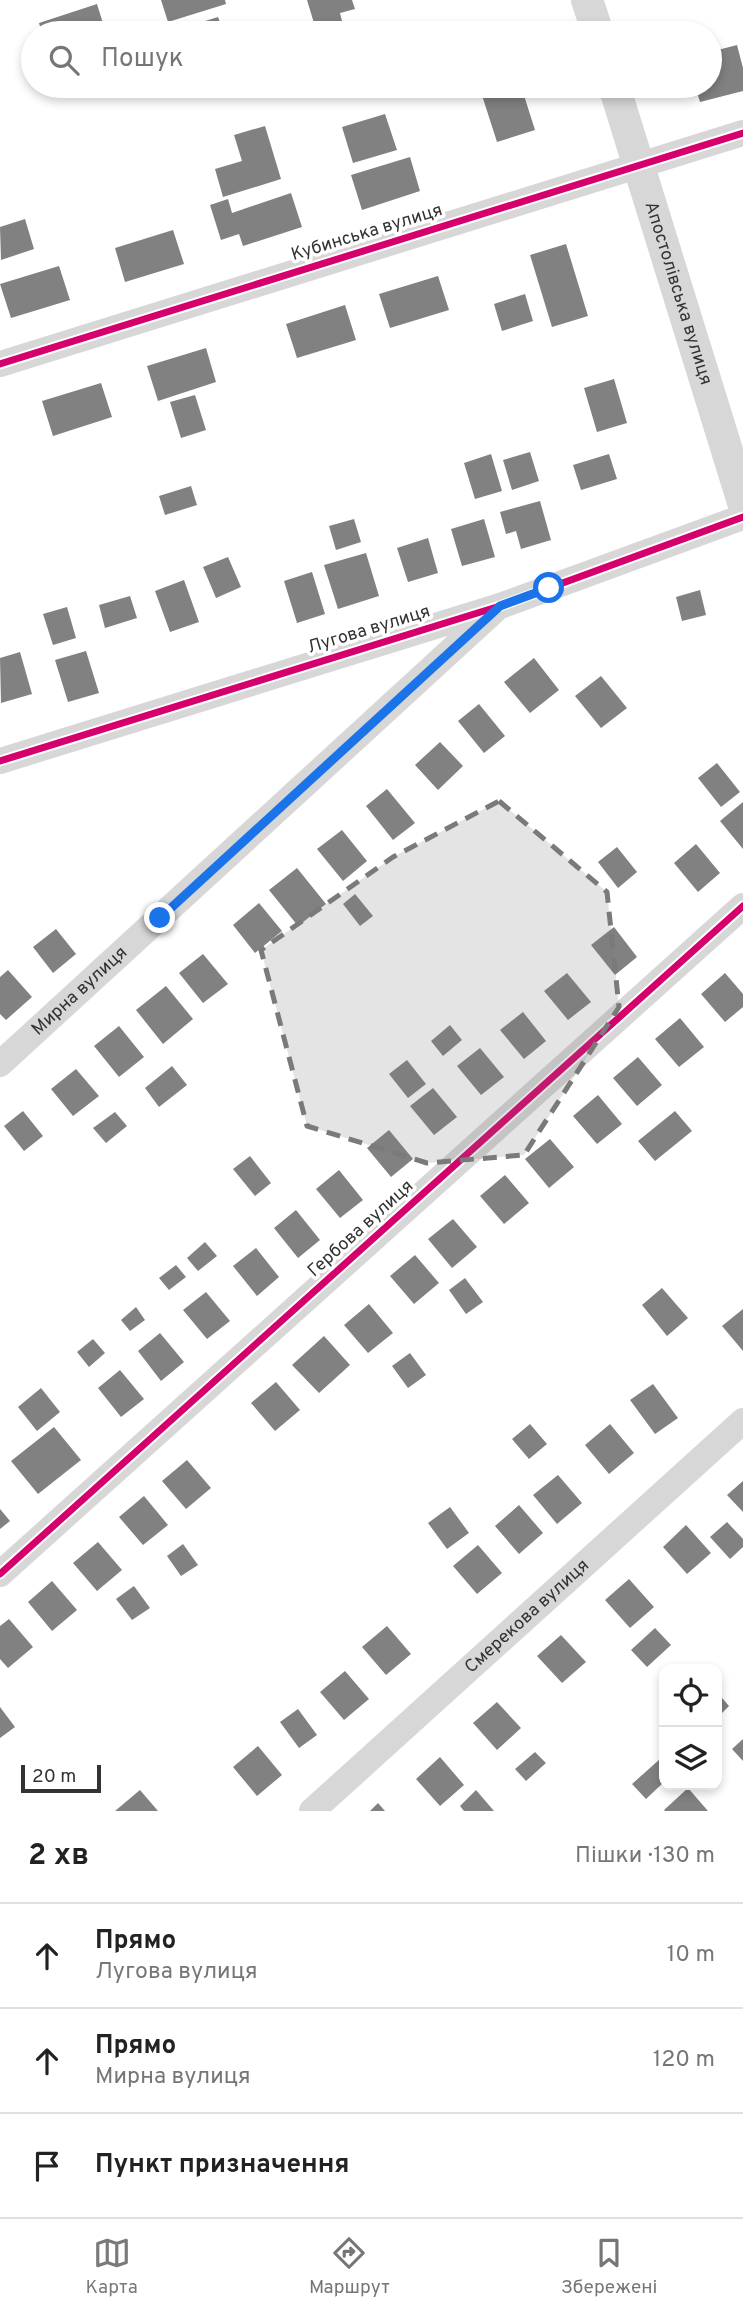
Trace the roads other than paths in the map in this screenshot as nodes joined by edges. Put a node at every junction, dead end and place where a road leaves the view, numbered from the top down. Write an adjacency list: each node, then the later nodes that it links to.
1 (587, 0): 2 (street)
2 (593, 21)
3 (618, 98): 5 (street, Апостолівська вулиця)
4 (743, 133): 5 (street, Кубинська вулиця)
5 (638, 165): 6 (street, Кубинська вулиця); 7 (street, Апостолівська вулиця)
6 (0, 364)
7 (743, 502)
8 (743, 517): 9 (street, Лугова вулиця)
9 (500, 606): 10 (street, Лугова вулиця); 12 (street, Мирна вулиця)
10 (0, 761)
11 (743, 906): 14 (street, Гербова вулиця)
12 (0, 1064)
13 (743, 1421): 15 (street, Смерекова вулиця)
14 (0, 1574)
15 (312, 1811)

